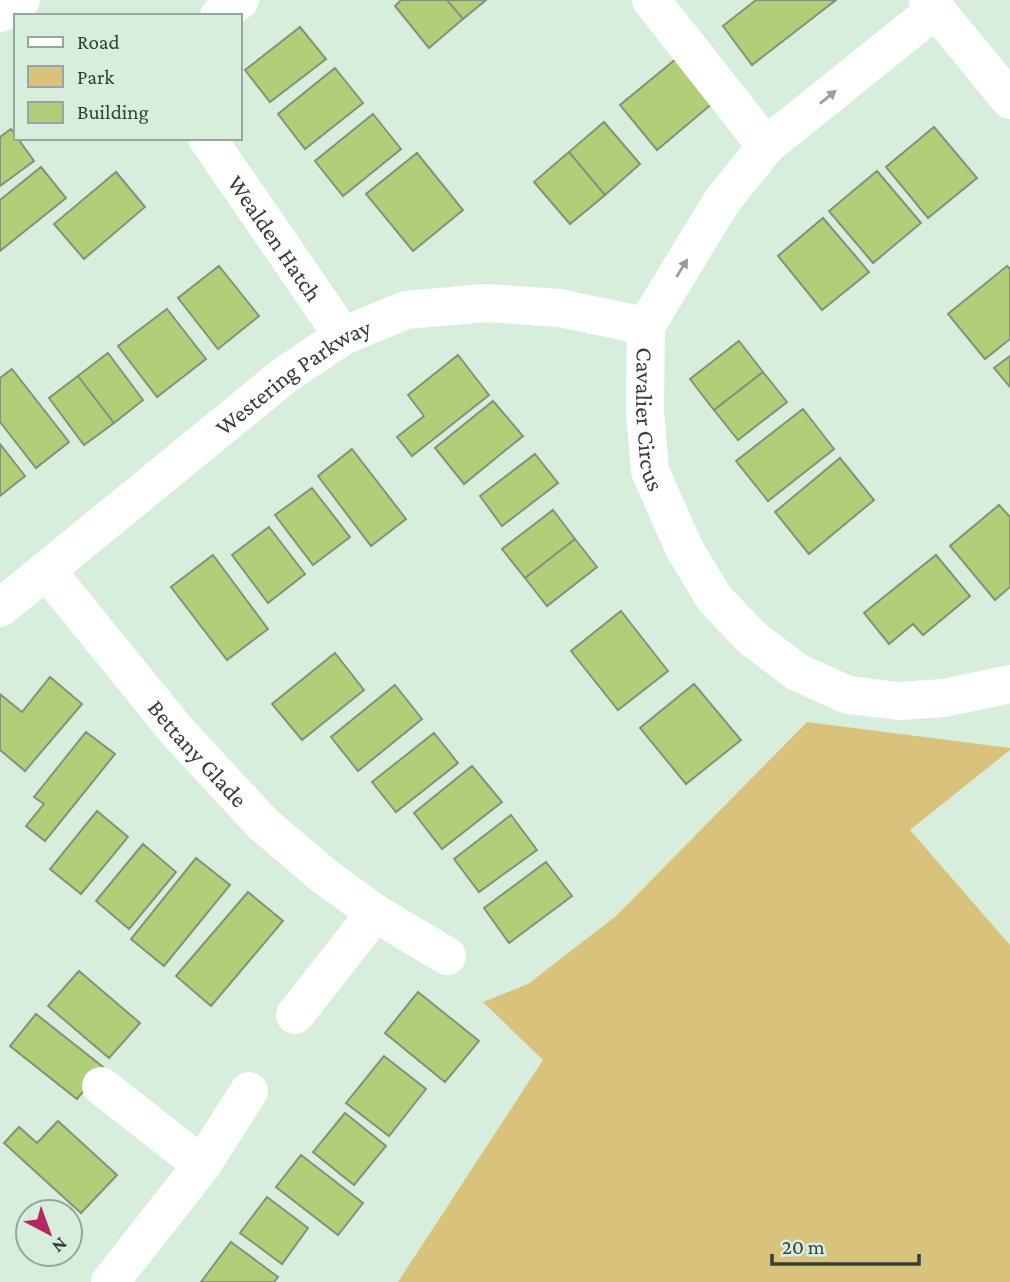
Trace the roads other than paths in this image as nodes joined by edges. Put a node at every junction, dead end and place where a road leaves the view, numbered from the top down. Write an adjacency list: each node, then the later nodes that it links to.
1 (20, 0): 5 (street)
2 (240, 0): 6 (street)
3 (652, 0): 9 (street)
4 (932, 5): 7 (street); 9 (street, Cavalier Circus, one-way to 4)
5 (0, 13)
6 (222, 14)
7 (1010, 100)
8 (208, 140): 11 (street, Wealden Hatch)
9 (766, 146): 10 (street, Cavalier Circus, one-way to 9)
10 (646, 326): 11 (street, Westering Parkway); 14 (street, Cavalier Circus)
11 (343, 336): 12 (street, Westering Parkway)
12 (46, 570): 13 (street, Westering Parkway); 15 (street, Bettany Glade)
13 (0, 608)
14 (1010, 684)
15 (375, 913): 16 (street, Bettany Glade); 17 (street)
16 (447, 956)
17 (295, 1015)
18 (101, 1086): 20 (street)
19 (249, 1091): 20 (street)
20 (202, 1165): 21 (street)
21 (110, 1282)

